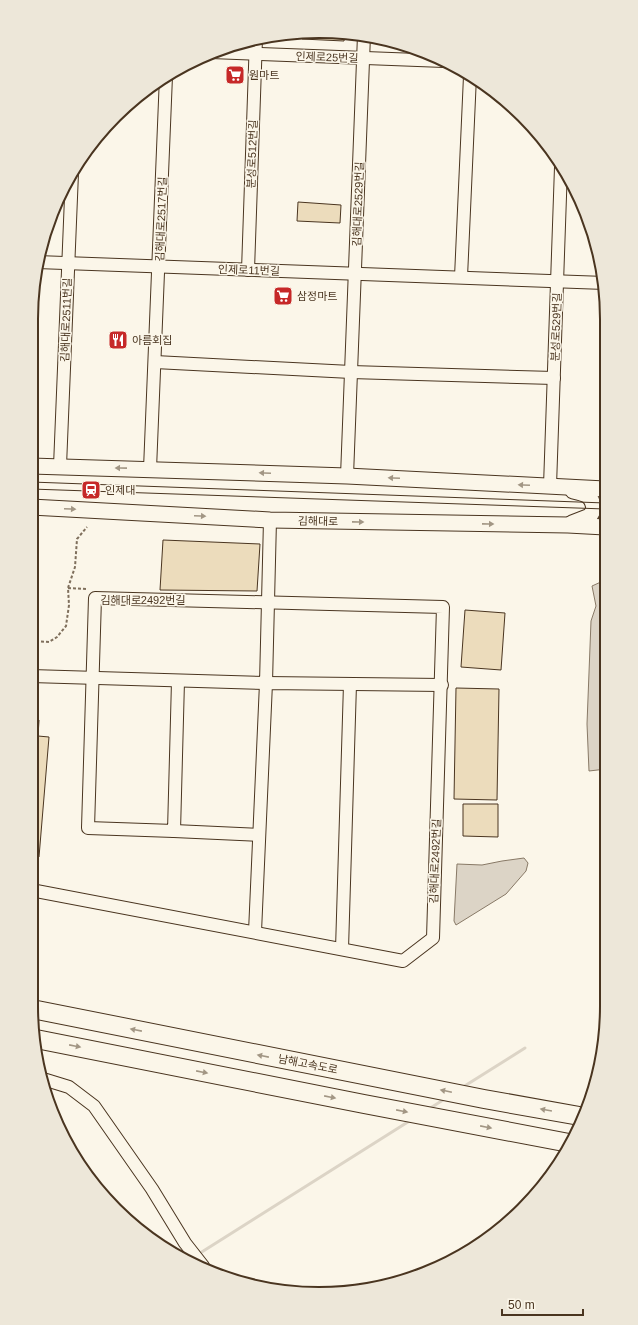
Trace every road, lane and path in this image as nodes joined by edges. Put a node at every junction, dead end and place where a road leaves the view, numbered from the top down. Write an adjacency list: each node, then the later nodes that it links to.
1 (364, 41): 5 (street, 김해대로2529번길)
2 (256, 45): 4 (street, 분성로512번길)
3 (230, 53): 4 (street, 인제로25번길)
4 (256, 54): 5 (street, 인제로25번길); 14 (street, 분성로512번길)
5 (363, 58): 6 (street, 인제로25번길); 15 (street, 김해대로2529번길)
6 (430, 60)
7 (470, 82): 16 (street)
8 (166, 83): 13 (street, 김해대로2517번길)
9 (561, 177): 17 (street, 분성로529번길)
10 (71, 187): 12 (street, 김해대로2511번길)
11 (43, 262): 12 (street, 인제로11번길)
12 (68, 263): 13 (street, 인제로11번길); 23 (street, 김해대로2511번길)
13 (159, 266): 14 (street, 인제로11번길); 19 (street, 김해대로2517번길)
14 (248, 270): 15 (street, 인제로11번길)
15 (355, 274): 16 (street, 인제로11번길); 20 (street, 김해대로2529번길)
16 (461, 277): 17 (street, 인제로11번길)
17 (557, 281): 18 (street, 인제로11번길); 21 (street, 분성로529번길)
18 (598, 283)
19 (155, 362): 20 (street); 24 (street, 김해대로2517번길)
20 (351, 372): 21 (street); 25 (street, 김해대로2529번길)
21 (554, 378): 26 (street, 분성로529번길)
22 (38, 466): 23 (main road)
23 (60, 466): 24 (main road, one-way to 23)
24 (150, 468): 25 (main road, one-way to 24)
25 (348, 476): 26 (main road, one-way to 25)
26 (554, 486): 27 (main road); 31 (main road)
27 (600, 489)
28 (38, 507): 29 (main road, 김해대로, one-way to 29)
29 (270, 520): 30 (main road, 김해대로, one-way to 30); 37 (street)
30 (542, 524): 31 (main road, 김해대로); 34 (main road)
31 (568, 525): 33 (main road, 김해대로)
32 (87, 527): 35 (path)
33 (600, 527)
34 (600, 535)
35 (68, 588): 36 (path); 38 (path)
36 (92, 590)
37 (268, 602): 40 (street, 김해대로2492번길); 42 (street); 44 (street, 김해대로2492번길)
38 (38, 641)
39 (38, 676): 40 (street)
40 (93, 678): 41 (street); 45 (street, 김해대로2492번길)
41 (178, 681): 42 (street); 45 (street)
42 (266, 683): 43 (street); 46 (street)
43 (350, 684): 44 (street); 49 (street)
44 (442, 685): 49 (street, 김해대로2492번길)
45 (174, 831): 46 (street, 김해대로2492번길)
46 (259, 835): 48 (street)
47 (38, 891): 48 (street, 김해대로2492번길)
48 (255, 932): 49 (street, 김해대로2492번길)
49 (342, 949)
50 (38, 1010): 53 (highway, 남해고속도로, one-way to 50)
51 (40, 1040): 54 (highway, one-way to 54)
52 (48, 1081): 55 (street)
53 (578, 1116)
54 (564, 1142)
55 (198, 1260)

